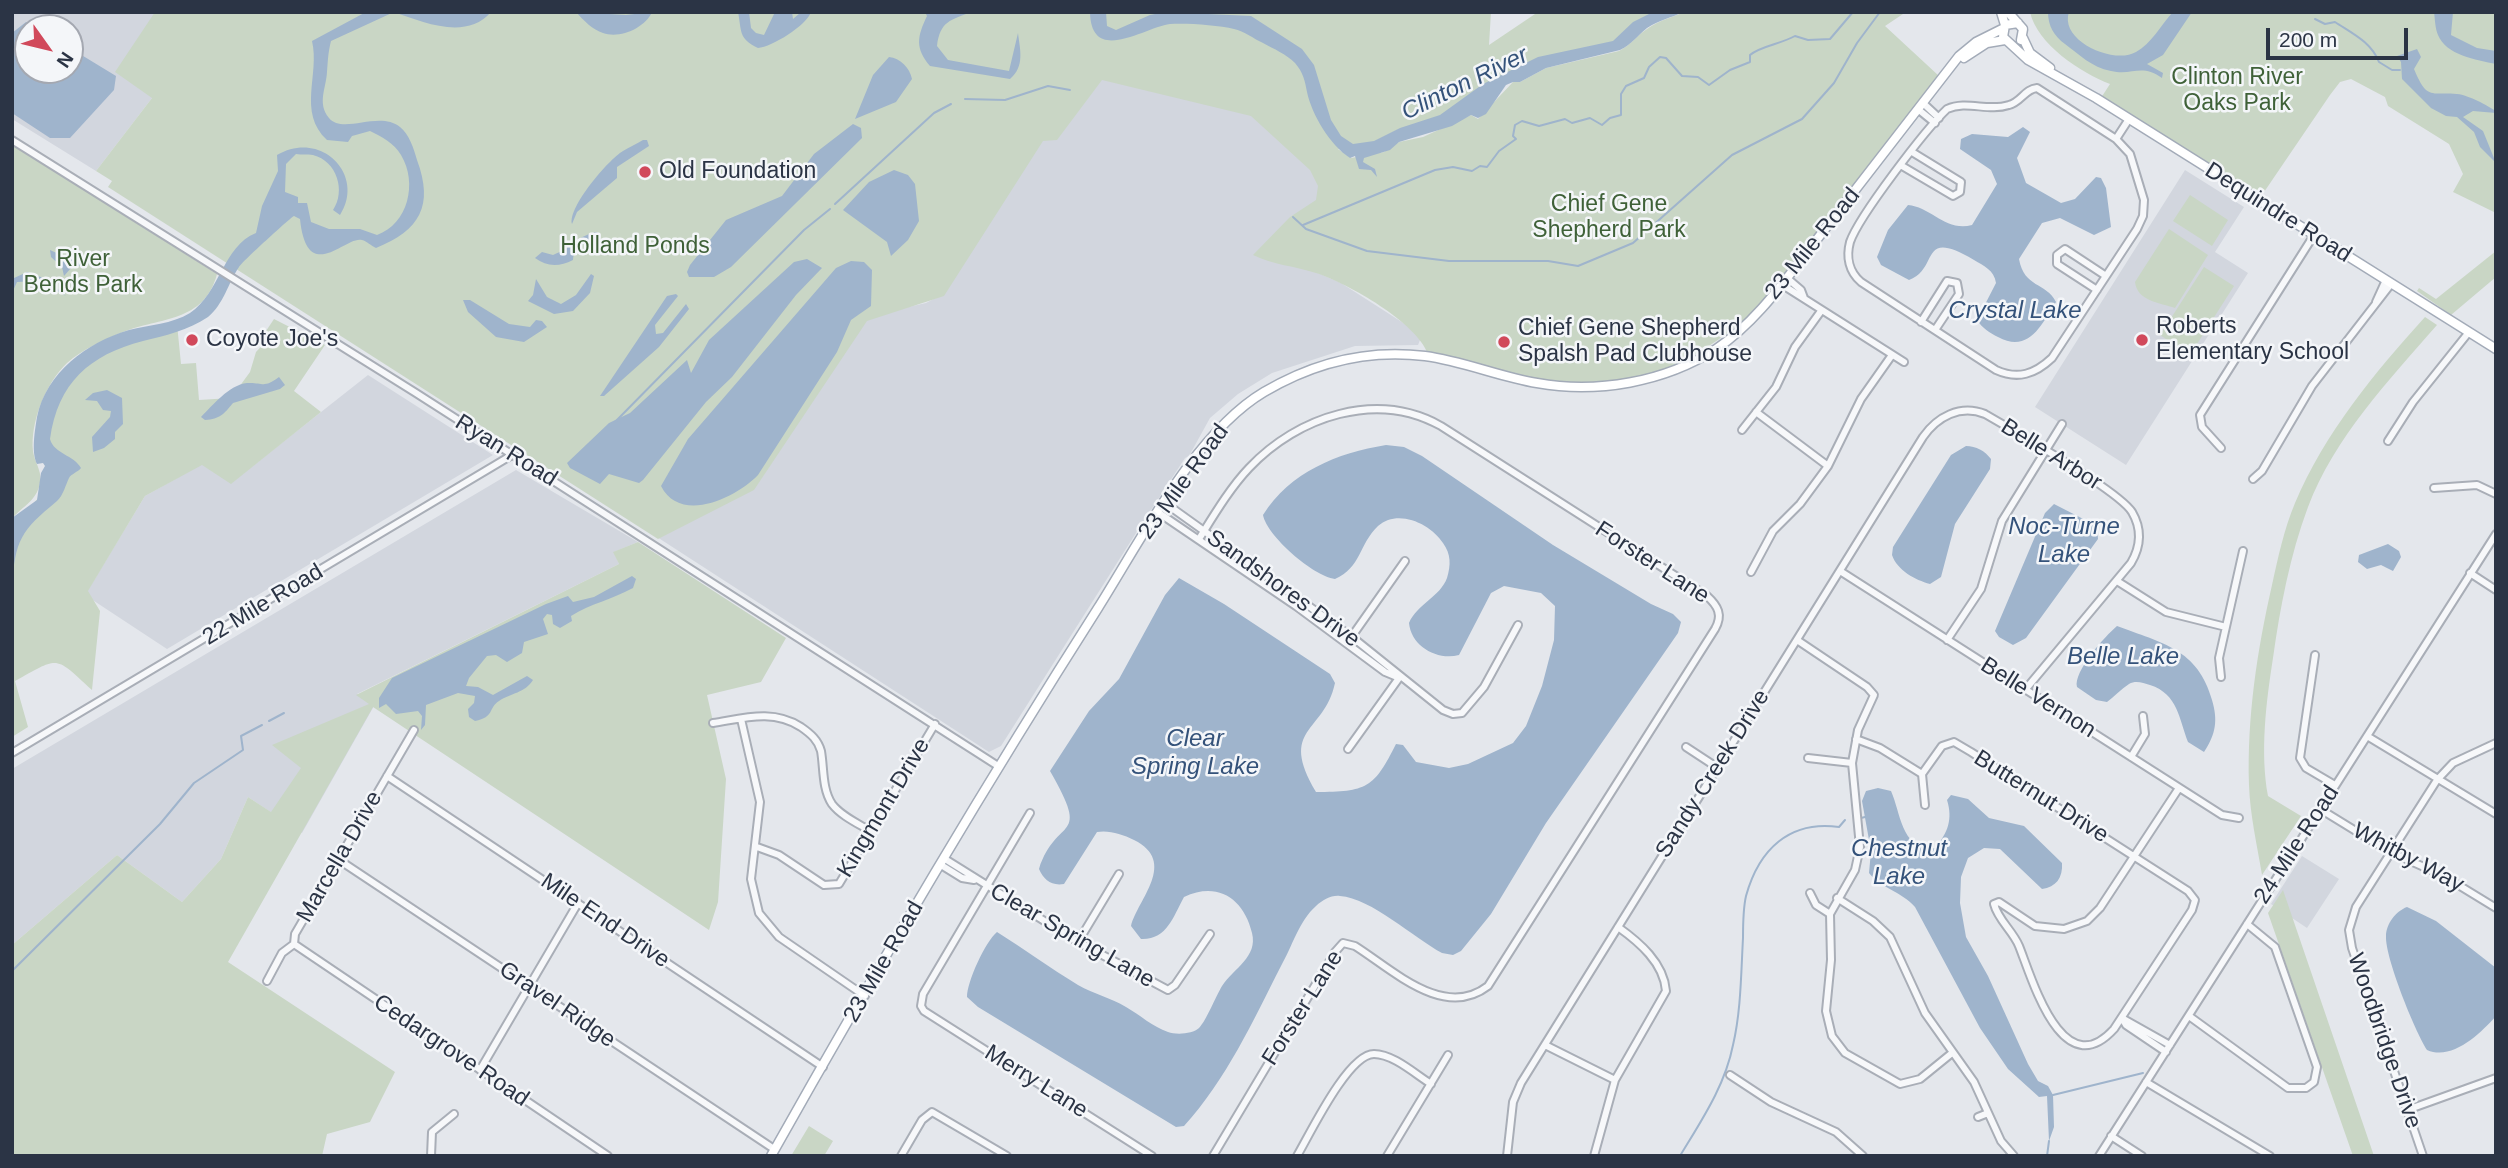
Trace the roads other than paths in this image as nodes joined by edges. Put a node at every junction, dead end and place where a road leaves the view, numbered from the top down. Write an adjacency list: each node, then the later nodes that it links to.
1 (2001, 12): 4 (main road)
2 (2008, 12): 3 (main road)
3 (2018, 23): 4 (main road); 5 (main road)
4 (2004, 27): 6 (main road); 7 (main road, 23 Mile Road)
5 (2023, 38): 6 (main road); 8 (main road, Dequindre Road)
6 (2007, 42): 7 (main road, 23 Mile Road); 8 (main road, Dequindre Road)
7 (1952, 68): 9 (main road, 23 Mile Road)
8 (2059, 77): 10 (main road, Dequindre Road)
9 (1921, 107): 11 (street); 18 (main road, 23 Mile Road)
10 (2129, 119): 12 (street); 16 (main road, Dequindre Road)
11 (1937, 120): 12 (street); 14 (street)
12 (2116, 139): 17 (street)
13 (12, 140): 35 (street, Ryan Road)
14 (1912, 152): 15 (street); 15 (street)
15 (1902, 166): 22 (street)
16 (2314, 235): 19 (main road, Dequindre Road); 33 (street)
17 (2106, 276): 20 (street); 20 (street)
18 (1784, 281): 21 (street); 40 (main road, 23 Mile Road)
19 (2389, 282): 24 (main road, Dequindre Road); 37 (street)
20 (2096, 290): 23 (street)
21 (1821, 311): 26 (street); 28 (street)
22 (1921, 322): 23 (street); 23 (street)
23 (1935, 330)
24 (2469, 332): 25 (main road, Dequindre Road); 32 (street)
25 (2496, 349)
26 (1892, 355): 27 (street); 36 (street)
27 (1904, 362)
28 (1756, 412): 31 (street); 36 (street)
29 (1954, 412): 34 (street, Belle Arbor); 46 (street, Sandy Creek Drive)
30 (2062, 424): 34 (street)
31 (1742, 430)
32 (2389, 441)
33 (2221, 448)
34 (2045, 452): 49 (street, Belle Arbor); 55 (street)
35 (512, 455): 63 (street, Ryan Road); 70 (street, 22 Mile Road)
36 (1828, 466): 47 (street)
37 (2253, 479)
38 (2434, 488): 39 (street)
39 (2496, 494)
40 (1165, 503): 41 (main road, 23 Mile Road); 43 (street, Sandshores Drive)
41 (1159, 513): 43 (street, Sandshores Drive); 74 (main road, 23 Mile Road)
42 (2496, 534): 48 (street, 24 Mile Road)
43 (1201, 535): 53 (street, Sandshores Drive); 107 (street, Forster Lane)
44 (2243, 551): 52 (street)
45 (1405, 561): 53 (street)
46 (1840, 571): 54 (street, Sandy Creek Drive); 55 (street, Belle Vernon)
47 (1751, 572)
48 (2470, 573): 50 (street); 65 (street, 24 Mile Road)
49 (2118, 581): 52 (street); 59 (street, Belle Arbor)
50 (2496, 590)
51 (1518, 625): 58 (street, Sandshores Drive)
52 (2226, 627): 57 (street)
53 (1349, 640): 58 (street, Sandshores Drive)
54 (1797, 640): 66 (street); 75 (street, Sandy Creek Drive)
55 (1947, 640): 59 (street, Belle Vernon)
56 (2315, 655): 79 (street)
57 (2221, 677)
58 (1399, 678): 69 (street)
59 (2025, 690): 71 (street, Belle Vernon)
60 (2143, 716): 71 (street)
61 (741, 719): 62 (street); 86 (street); 87 (street)
62 (713, 723)
63 (934, 724): 74 (street, Ryan Road); 86 (street, Kingmont Drive)
64 (414, 730): 77 (street, Marcella Drive)
65 (2367, 736): 78 (street); 79 (street, 24 Mile Road)
66 (1856, 739): 73 (street); 76 (street)
67 (2496, 743): 78 (street, Woodbridge Drive)
68 (1686, 747): 75 (street)
69 (1348, 749)
70 (12, 753)
71 (2131, 757): 80 (street, Belle Vernon)
72 (1808, 758): 73 (street)
73 (1852, 762): 95 (street)
74 (998, 766): 91 (main road, 23 Mile Road)
75 (1718, 768): 100 (street, Sandy Creek Drive)
76 (1922, 774): 81 (street); 89 (street, Butternut Drive)
77 (387, 776): 90 (street, Marcella Drive); 96 (street, Mile End Drive)
78 (2437, 780): 84 (street); 88 (street, Woodbridge Drive)
79 (2335, 785): 82 (street, 24 Mile Road)
80 (2179, 788): 85 (street, Belle Vernon); 89 (street)
81 (1925, 805)
82 (2320, 808): 88 (street, Whitby Way); 99 (street, 24 Mile Road)
83 (1030, 813): 93 (street)
84 (2496, 814)
85 (2239, 818)
86 (872, 832): 87 (street, Kingmont Drive)
87 (757, 847): 106 (street)
88 (2390, 852): 97 (street, Whitby Way); 122 (street, Woodbridge Drive)
89 (2133, 856): 110 (street, Butternut Drive); 110 (street)
90 (339, 860): 103 (street, Marcella Drive); 105 (street, Gravel Ridge)
91 (943, 862): 93 (street, Clear Spring Lane); 106 (main road, 23 Mile Road)
92 (1119, 874): 102 (street)
93 (986, 886): 102 (street, Clear Spring Lane); 133 (street, Merry Lane)
94 (1810, 893): 98 (street)
95 (1838, 898): 98 (street); 113 (street)
96 (578, 903): 105 (street); 115 (street, Mile End Drive)
97 (2496, 908)
98 (1830, 914): 113 (street)
99 (2247, 924): 109 (street, 24 Mile Road); 109 (street)
100 (1618, 927): 111 (street, Sandy Creek Drive); 119 (street)
101 (1210, 934): 102 (street, Clear Spring Lane)
102 (1078, 942)
103 (294, 944): 104 (street, Marcella Drive); 116 (street, Cedargrove Road)
104 (267, 981)
105 (528, 986): 116 (street); 127 (street, Gravel Ridge)
106 (865, 996): 115 (main road, 23 Mile Road)
107 (1467, 998): 108 (street); 134 (street, Forster Lane)
108 (1467, 1007)
109 (2189, 1016): 112 (street, 24 Mile Road)
110 (2122, 1018): 112 (street)
111 (1545, 1045): 119 (street); 137 (street, Sandy Creek Drive)
112 (2168, 1048): 120 (street, 24 Mile Road)
113 (1952, 1053): 123 (street)
114 (1448, 1055): 121 (street)
115 (823, 1067): 127 (main road, 23 Mile Road)
116 (480, 1070): 130 (street, Cedargrove Road)
117 (1730, 1075): 139 (street)
118 (2496, 1078): 122 (street)
119 (1615, 1080): 138 (street)
120 (2147, 1082): 126 (street, 24 Mile Road); 143 (street)
121 (1431, 1084): 135 (street); 136 (street)
122 (2407, 1110): 144 (street, Woodbridge Drive)
123 (1988, 1113): 125 (street); 140 (street)
124 (454, 1114): 129 (street)
125 (1978, 1117)
126 (2111, 1136): 141 (street, 24 Mile Road); 142 (street)
127 (773, 1153)
128 (999, 1154): 131 (street); 132 (street)
129 (431, 1156)
130 (608, 1156)
131 (901, 1156)
132 (1007, 1156)
133 (1153, 1156)
134 (1213, 1156)
135 (1297, 1156)
136 (1387, 1156)
137 (1507, 1156)
138 (1594, 1156)
139 (1863, 1156)
140 (2014, 1156)
141 (2099, 1156)
142 (2142, 1156)
143 (2270, 1156)
144 (2423, 1156)

